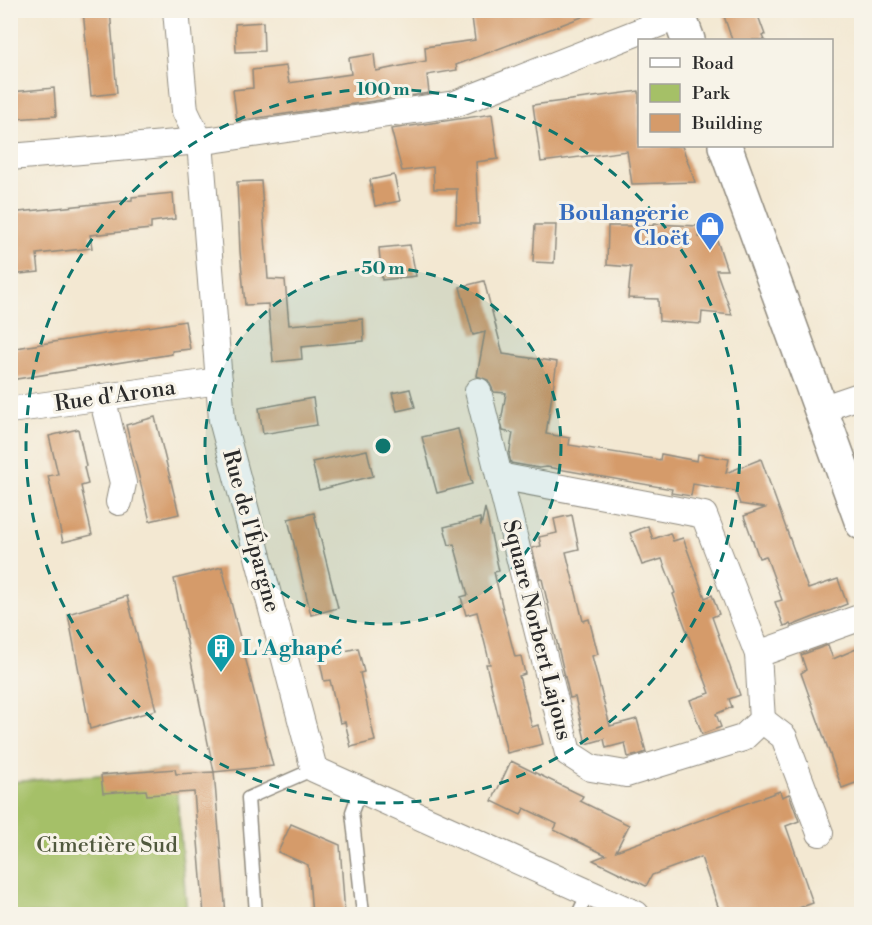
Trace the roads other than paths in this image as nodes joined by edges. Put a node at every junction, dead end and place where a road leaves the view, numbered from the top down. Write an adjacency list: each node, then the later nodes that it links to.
1 (176, 11): 3 (street, Rue de l'Épargne)
2 (681, 22): 3 (street)
3 (200, 142): 5 (street); 6 (street, Rue de l'Épargne)
4 (725, 147): 10 (street)
5 (10, 157)
6 (219, 381): 9 (street, Rue d'Arona); 18 (street, Rue de l'Épargne)
7 (478, 391): 12 (street, Square Norbert Lajous)
8 (861, 395): 10 (street)
9 (102, 398): 11 (street, Rue d'Arona); 13 (street)
10 (821, 409): 14 (street)
11 (10, 410)
12 (499, 476): 16 (street); 17 (street, Square Norbert Lajous)
13 (119, 501)
14 (861, 523)
15 (861, 617): 16 (street)
16 (758, 654): 17 (street)
17 (762, 720): 20 (street)
18 (314, 769): 19 (street); 22 (lane)
19 (360, 790): 21 (street); 23 (lane)
20 (820, 833)
21 (583, 904): 24 (street)
22 (256, 915)
23 (363, 915)
24 (636, 915)

